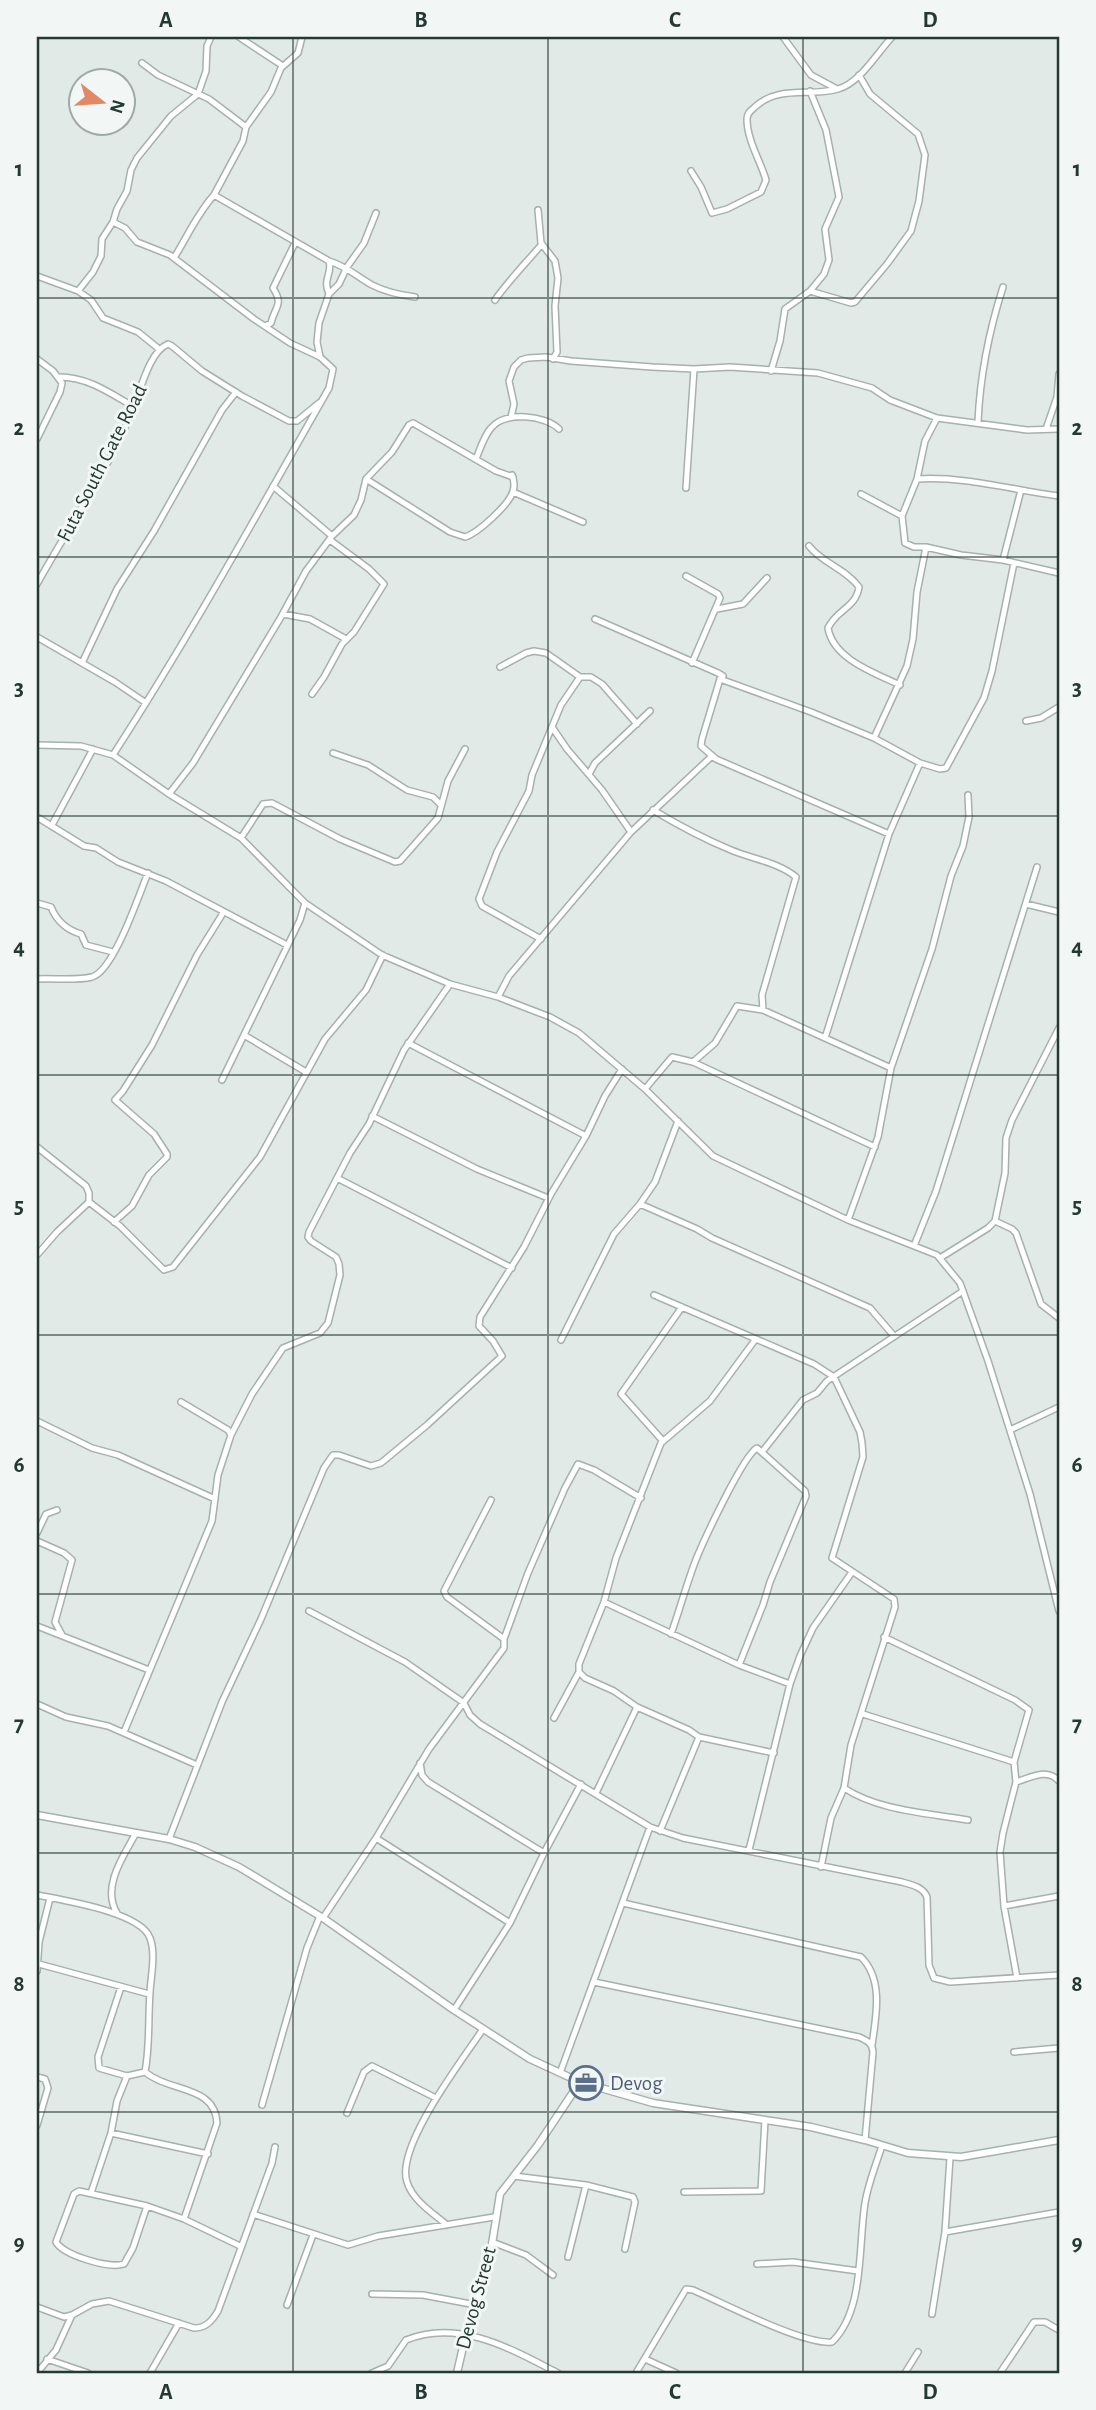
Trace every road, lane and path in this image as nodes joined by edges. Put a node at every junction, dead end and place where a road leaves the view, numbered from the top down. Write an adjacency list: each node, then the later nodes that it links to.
1 (211, 37): 11 (street)
2 (239, 37): 7 (street)
3 (302, 37): 7 (street)
4 (783, 37): 9 (street)
5 (892, 37): 8 (street)
6 (142, 63): 11 (street)
7 (283, 66): 12 (street)
8 (859, 75): 9 (street); 26 (street)
9 (838, 89): 10 (street)
10 (810, 91): 13 (street); 26 (street)
11 (198, 94): 12 (street); 17 (street)
12 (246, 127): 14 (street)
13 (691, 171)
14 (214, 195): 18 (street); 20 (street)
15 (538, 210): 19 (street)
16 (376, 213): 22 (street)
17 (113, 222): 20 (street); 25 (street)
18 (295, 243): 21 (street); 30 (street)
19 (542, 244): 29 (street); 34 (street)
20 (174, 258): 30 (street)
21 (329, 261): 22 (street); 27 (street)
22 (347, 267): 27 (street); 28 (street)
23 (37, 276): 25 (street)
24 (1003, 287): 44 (street)
25 (78, 291): 31 (street)
26 (810, 291): 36 (street)
27 (329, 294): 32 (street)
28 (415, 297)
29 (495, 300)
30 (265, 326): 32 (street)
31 (159, 349): 39 (street); 41 (street, Futa South Gate Road)
32 (320, 357): 40 (street)
33 (37, 359): 38 (street)
34 (553, 359): 35 (street); 42 (street)
35 (694, 369): 36 (street); 53 (street)
36 (771, 371): 43 (street)
37 (1059, 374): 46 (street)
38 (59, 377): 41 (street); 48 (street)
39 (236, 392): 40 (street); 74 (street)
40 (322, 401): 52 (street)
41 (134, 407): 68 (street, Futa South Gate Road)
42 (511, 418): 45 (street); 49 (street)
43 (937, 418): 44 (street); 51 (street)
44 (978, 422): 46 (street)
45 (559, 429)
46 (1046, 429): 47 (street)
47 (1059, 429)
48 (37, 439)
49 (476, 459): 50 (street); 55 (street)
50 (366, 479): 55 (street); 60 (street)
51 (917, 479): 54 (street); 58 (street)
52 (274, 486): 60 (street); 81 (street)
53 (686, 488)
54 (1021, 490): 57 (street); 63 (street)
55 (513, 492): 59 (street)
56 (861, 494): 58 (street)
57 (1059, 496)
58 (902, 516): 62 (street)
59 (583, 522)
60 (331, 538): 70 (street); 73 (street)
61 (809, 546): 79 (street)
62 (926, 547): 63 (street); 79 (street)
63 (1003, 560): 64 (street)
64 (1014, 563): 65 (street); 94 (street)
65 (1059, 573)
66 (686, 576): 69 (street)
67 (767, 578): 69 (street)
68 (37, 584)
69 (717, 610): 75 (street)
70 (283, 614): 73 (street); 97 (street)
71 (595, 619): 75 (street)
72 (37, 637): 74 (street)
73 (346, 639): 80 (street)
74 (82, 663): 81 (street)
75 (692, 663): 78 (street)
76 (500, 667): 77 (street)
77 (580, 677): 85 (street); 86 (street)
78 (720, 679): 87 (street); 93 (street)
79 (900, 685): 87 (street)
80 (312, 694)
81 (146, 703): 92 (street)
82 (1059, 707): 84 (street)
83 (650, 711): 85 (street)
84 (1026, 721)
85 (636, 724): 95 (street)
86 (552, 727): 95 (street); 114 (street)
87 (874, 738): 94 (street)
88 (37, 745): 89 (street)
89 (93, 749): 92 (street); 103 (street)
90 (465, 749): 96 (street)
91 (333, 753): 99 (street)
92 (113, 755): 97 (street)
93 (712, 757): 101 (street); 105 (street)
94 (920, 763): 105 (street)
95 (589, 774): 104 (street)
96 (444, 793): 99 (street); 100 (street)
97 (169, 794): 106 (street)
98 (968, 795): 127 (street)
99 (433, 797): 100 (street)
100 (441, 805): 106 (street)
101 (653, 810): 104 (street); 121 (street)
102 (37, 817): 103 (street)
103 (52, 825): 108 (street)
104 (631, 832): 114 (street)
105 (889, 834): 124 (street)
106 (241, 838): 110 (street)
107 (1037, 867): 111 (street)
108 (148, 873): 113 (street); 116 (street)
109 (37, 903): 116 (street)
110 (305, 903): 115 (street); 117 (street)
111 (1026, 904): 112 (street); 144 (street)
112 (1059, 912)
113 (223, 913): 115 (street); 143 (street)
114 (541, 939): 120 (street)
115 (288, 946): 123 (street)
116 (113, 952): 118 (street)
117 (383, 955): 119 (street); 129 (street)
118 (37, 979)
119 (450, 984): 120 (street); 125 (street)
120 (498, 997): 128 (street)
121 (763, 1010): 124 (street); 126 (street)
122 (1059, 1028): 142 (street)
123 (244, 1035): 129 (street); 130 (street)
124 (825, 1038): 127 (street)
125 (408, 1043): 132 (street); 134 (street)
126 (693, 1062): 131 (street); 136 (street)
127 (891, 1068): 136 (street)
128 (622, 1069): 131 (street); 134 (street)
129 (306, 1072): 143 (street)
130 (222, 1080)
131 (645, 1089): 133 (street)
132 (372, 1116): 137 (street); 138 (street)
133 (678, 1121): 140 (street); 141 (street)
134 (586, 1136): 138 (street)
135 (37, 1147): 139 (street)
136 (875, 1147): 141 (street)
137 (337, 1178): 147 (street); 160 (street)
138 (548, 1198): 147 (street)
139 (89, 1202): 143 (street); 145 (street)
140 (640, 1204): 152 (street); 153 (street)
141 (848, 1220): 144 (street)
142 (995, 1221): 146 (street); 151 (street)
143 (114, 1222)
144 (914, 1246): 146 (street)
145 (37, 1255)
146 (940, 1258): 148 (street)
147 (512, 1268): 192 (street)
148 (963, 1291): 152 (street); 159 (street)
149 (654, 1295): 150 (street)
150 (682, 1307): 154 (street); 161 (street)
151 (1059, 1318)
152 (894, 1336): 155 (street)
153 (561, 1340)
154 (755, 1340): 155 (street); 161 (street)
155 (834, 1377): 162 (street); 169 (street)
156 (181, 1402): 160 (street)
157 (1059, 1407): 159 (street)
158 (37, 1422): 164 (street)
159 (1010, 1430): 172 (street)
160 (231, 1435): 164 (street)
161 (663, 1441): 163 (street)
162 (762, 1452): 174 (street); 178 (street)
163 (640, 1498): 170 (street); 177 (street)
164 (215, 1499): 179 (street)
165 (491, 1500): 177 (street)
166 (57, 1510): 167 (street)
167 (37, 1533)
168 (37, 1541): 175 (street)
169 (852, 1572): 176 (street); 181 (street)
170 (604, 1602): 174 (street); 180 (street)
171 (309, 1611): 182 (street)
172 (1059, 1611)
173 (37, 1626): 175 (street)
174 (671, 1634): 178 (street)
175 (62, 1636): 179 (street)
176 (884, 1637): 185 (street); 190 (street)
177 (504, 1639): 182 (street)
178 (739, 1665): 181 (street)
179 (149, 1670): 187 (street)
180 (579, 1672): 184 (street); 186 (street)
181 (790, 1684): 189 (street)
182 (464, 1703): 191 (street); 195 (street)
183 (37, 1704): 187 (street)
184 (638, 1707): 188 (street); 197 (street)
185 (863, 1714): 190 (street); 196 (street)
186 (554, 1717)
187 (124, 1732): 192 (street)
188 (699, 1737): 189 (street); 201 (street)
189 (774, 1753): 205 (street)
190 (1014, 1762): 194 (street)
191 (420, 1763): 203 (street); 206 (street)
192 (197, 1765): 204 (street)
193 (1059, 1781): 194 (street)
194 (1016, 1782): 212 (street)
195 (581, 1784): 197 (street); 206 (street)
196 (844, 1788): 199 (street); 207 (street)
197 (596, 1793): 200 (street)
198 (37, 1815): 202 (street)
199 (968, 1820)
200 (650, 1827): 201 (street); 211 (street)
201 (660, 1831): 205 (street)
202 (136, 1833): 204 (street); 213 (street)
203 (376, 1838): 214 (street); 215 (street)
204 (169, 1839): 214 (street)
205 (750, 1850): 207 (street)
206 (544, 1853): 215 (street)
207 (821, 1867): 219 (street)
208 (37, 1895): 210 (street)
209 (1059, 1896): 212 (street)
210 (50, 1898): 213 (street); 216 (street)
211 (623, 1903): 220 (street); 225 (street)
212 (1004, 1906): 219 (street)
213 (117, 1913): 222 (street)
214 (322, 1917): 223 (street); 234 (street)
215 (510, 1923): 223 (street)
216 (38, 1964): 217 (street); 221 (street)
217 (37, 1971)
218 (1059, 1975): 219 (street)
219 (1017, 1978)
220 (594, 1982): 225 (street); 229 (street)
221 (121, 1987): 222 (street); 230 (street)
222 (149, 1994): 228 (street)
223 (454, 2010): 224 (street)
224 (483, 2029): 229 (street); 233 (street)
225 (872, 2045): 239 (street)
226 (1059, 2048): 227 (street)
227 (1014, 2052)
228 (145, 2072): 230 (street); 243 (street)
229 (560, 2073): 232 (street)
230 (127, 2076): 238 (street)
231 (37, 2077): 237 (street)
232 (580, 2082): 236 (street); 245 (street, Devog Street)
233 (436, 2098): 235 (street); 254 (street)
234 (262, 2105)
235 (347, 2113)
236 (765, 2120): 239 (street); 247 (street)
237 (37, 2125)
238 (111, 2133): 243 (street); 248 (street)
239 (864, 2140): 241 (street)
240 (1059, 2140): 244 (street)
241 (882, 2146): 244 (street); 262 (street)
242 (275, 2147): 251 (street)
243 (208, 2154): 253 (street)
244 (950, 2158): 255 (street)
245 (514, 2176): 246 (street); 252 (street, Devog Street)
246 (586, 2185): 259 (street); 260 (street)
247 (684, 2192)
248 (92, 2193): 249 (street); 249 (street)
249 (147, 2206): 253 (street)
250 (1059, 2211): 255 (street)
251 (253, 2214): 256 (street); 258 (street)
252 (494, 2217): 254 (street); 257 (street, Devog Street)
253 (184, 2219): 258 (street)
254 (447, 2225): 256 (street)
255 (945, 2232): 268 (street)
256 (313, 2235): 265 (street)
257 (492, 2242): 263 (street); 266 (street, Devog Street)
258 (240, 2246): 270 (street)
259 (625, 2249)
260 (568, 2257)
261 (757, 2264): 262 (street)
262 (858, 2271): 275 (street)
263 (553, 2275)
264 (372, 2294): 266 (street)
265 (287, 2305)
266 (476, 2305): 272 (street, Devog Street)
267 (37, 2307): 269 (street)
268 (932, 2314)
269 (72, 2315): 270 (street); 274 (street)
270 (179, 2323): 278 (street)
271 (1059, 2330): 285 (street)
272 (466, 2334): 279 (street); 280 (street, Devog Street); 281 (street)
273 (918, 2352): 284 (street)
274 (47, 2358): 276 (street); 277 (street)
275 (645, 2359): 282 (street); 283 (street)
276 (37, 2373)
277 (88, 2373)
278 (150, 2373)
279 (372, 2373)
280 (457, 2373)
281 (558, 2373)
282 (636, 2373)
283 (676, 2373)
284 (905, 2373)
285 (1000, 2373)

